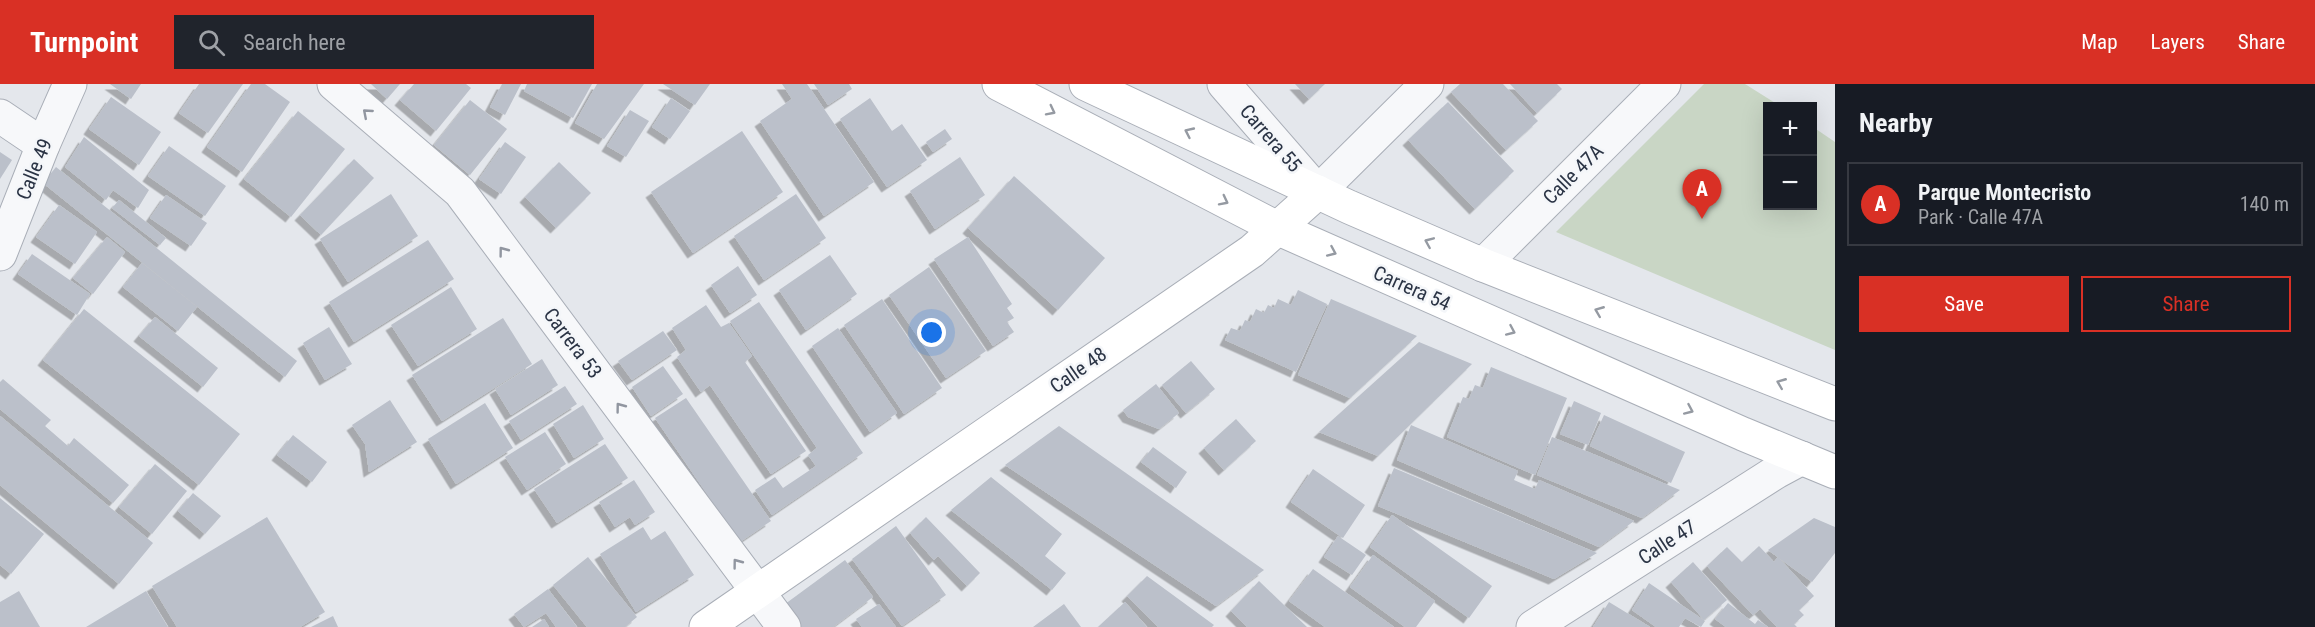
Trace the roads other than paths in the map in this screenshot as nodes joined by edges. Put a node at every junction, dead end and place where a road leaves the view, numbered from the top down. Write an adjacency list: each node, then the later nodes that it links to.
1 (70, 84): 9 (street, Calle 49)
2 (334, 84): 17 (street, Carrera 53, one-way to 2)
3 (999, 84): 11 (main road, Carrera 54, one-way to 11)
4 (1224, 84): 10 (street, Carrera 55)
5 (1427, 84): 10 (street, Calle 48)
6 (1664, 84): 13 (street, Calle 47A)
7 (1099, 86): 10 (main road, one-way to 7)
8 (0, 116): 9 (street)
9 (43, 145): 12 (street, Calle 49)
10 (1318, 192): 11 (main road, Calle 48); 13 (main road, one-way to 10)
11 (1279, 229): 15 (main road, Carrera 54, one-way to 15); 17 (main road, Calle 48)
12 (0, 254)
13 (1483, 265): 14 (main road, one-way to 13)
14 (1835, 404)
15 (1802, 458): 16 (main road, Carrera 54); 20 (street, Calle 47)
16 (1835, 472)
17 (758, 591): 18 (main road, Calle 48); 19 (street, Carrera 53)
18 (706, 627)
19 (784, 627)
20 (1533, 627)

